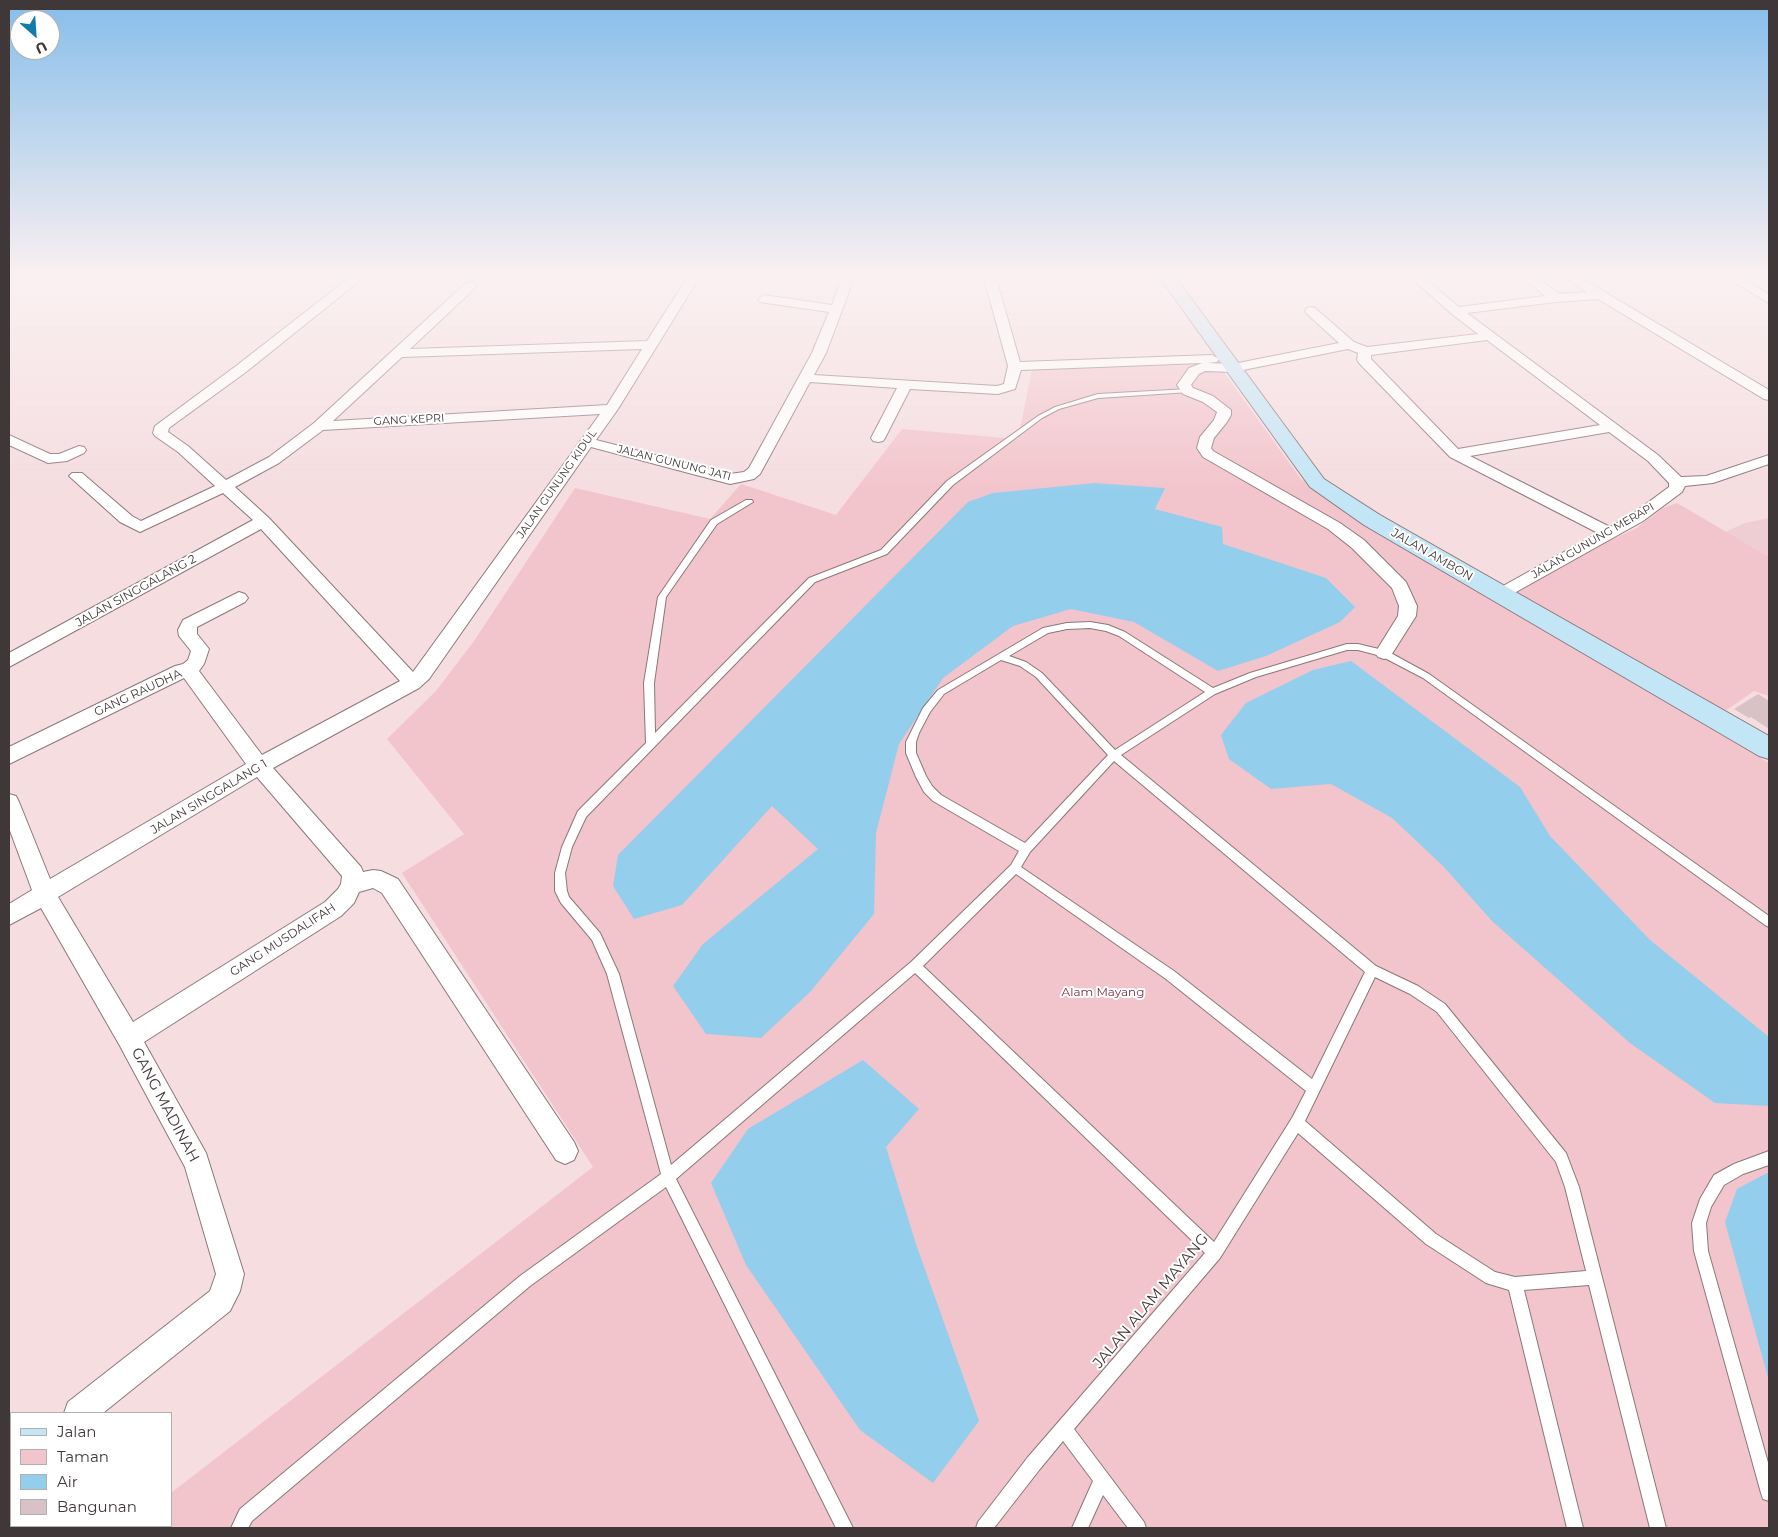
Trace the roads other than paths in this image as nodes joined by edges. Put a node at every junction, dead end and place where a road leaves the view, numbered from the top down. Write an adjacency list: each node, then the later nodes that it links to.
1 (266, 350): 32 (street)
2 (402, 350): 14 (street)
3 (501, 350): 14 (street)
4 (647, 350): 21 (street, JALAN GUNUNG KIDUL)
5 (820, 350): 17 (street, JALAN GUNUNG JATI)
6 (1010, 350): 16 (street)
7 (1219, 350): 15 (street, JALAN AMBON)
8 (1317, 350): 15 (street)
9 (1362, 350): 13 (street)
10 (1392, 350): 13 (street)
11 (1509, 350): 23 (street)
12 (1691, 350): 20 (street)
13 (1365, 351): 28 (street)
14 (398, 353): 22 (street)
15 (1229, 363): 16 (street); 19 (street); 36 (street, JALAN AMBON)
16 (1015, 366): 18 (street)
17 (805, 378): 18 (street); 26 (street, JALAN GUNUNG JATI)
18 (906, 384): 24 (street)
19 (1188, 391): 38 (street); 44 (lane)
20 (1769, 396)
21 (611, 409): 22 (street, GANG KEPRI); 26 (street, JALAN GUNUNG KIDUL)
22 (319, 426): 32 (street)
23 (1612, 427): 28 (street); 31 (street)
24 (878, 438)
25 (9, 439): 27 (street)
26 (588, 442): 42 (street, JALAN GUNUNG KIDUL)
27 (79, 450)
28 (1455, 454): 35 (street)
29 (1769, 459): 31 (street)
30 (77, 476): 32 (street)
31 (1677, 482): 35 (street, JALAN GUNUNG MERAPI)
32 (226, 486): 34 (street)
33 (749, 502): 44 (lane)
34 (263, 521): 40 (street, JALAN SINGGALANG 2); 42 (street)
35 (1610, 533): 36 (street, JALAN GUNUNG MERAPI)
36 (1500, 595): 45 (street, JALAN AMBON)
37 (239, 598): 41 (street)
38 (1384, 653): 43 (lane); 55 (lane)
39 (1001, 657): 43 (lane); 46 (lane); 50 (lane)
40 (9, 661)
41 (188, 670): 47 (street, GANG RAUDHA); 48 (street, GANG RAUDHA)
42 (412, 683): 48 (street, JALAN SINGGALANG 1)
43 (1212, 692): 46 (lane)
44 (652, 744): 63 (lane)
45 (1769, 750)
46 (1114, 755): 50 (lane); 57 (lane)
47 (9, 756)
48 (259, 766): 52 (street); 53 (street, JALAN SINGGALANG 1)
49 (9, 802): 53 (street)
50 (1026, 849): 51 (lane)
51 (1015, 868): 56 (lane); 59 (lane)
52 (352, 884): 58 (street, GANG MUSDALIFAH); 61 (street)
53 (45, 895): 54 (street, JALAN SINGGALANG 1); 58 (street, GANG MADINAH)
54 (9, 916)
55 (1769, 922)
56 (915, 966): 63 (lane); 64 (lane)
57 (1372, 970): 59 (lane, JALAN ALAM MAYANG); 65 (lane)
58 (129, 1038): 67 (street, GANG MADINAH)
59 (1313, 1088): 60 (lane, JALAN ALAM MAYANG)
60 (1297, 1123): 64 (lane, JALAN ALAM MAYANG); 66 (lane)
61 (565, 1151)
62 (1769, 1158): 70 (lane)
63 (668, 1177): 71 (lane); 72 (lane)
64 (1215, 1253): 68 (lane, JALAN ALAM MAYANG)
65 (1595, 1277): 66 (lane); 77 (lane)
66 (1515, 1284): 76 (lane)
67 (80, 1412)
68 (1064, 1429): 69 (lane); 73 (lane, JALAN ALAM MAYANG)
69 (1102, 1480): 74 (lane); 75 (lane)
70 (1769, 1493)
71 (244, 1524)
72 (845, 1528)
73 (984, 1528)
74 (1080, 1528)
75 (1138, 1528)
76 (1575, 1528)
77 (1658, 1528)

